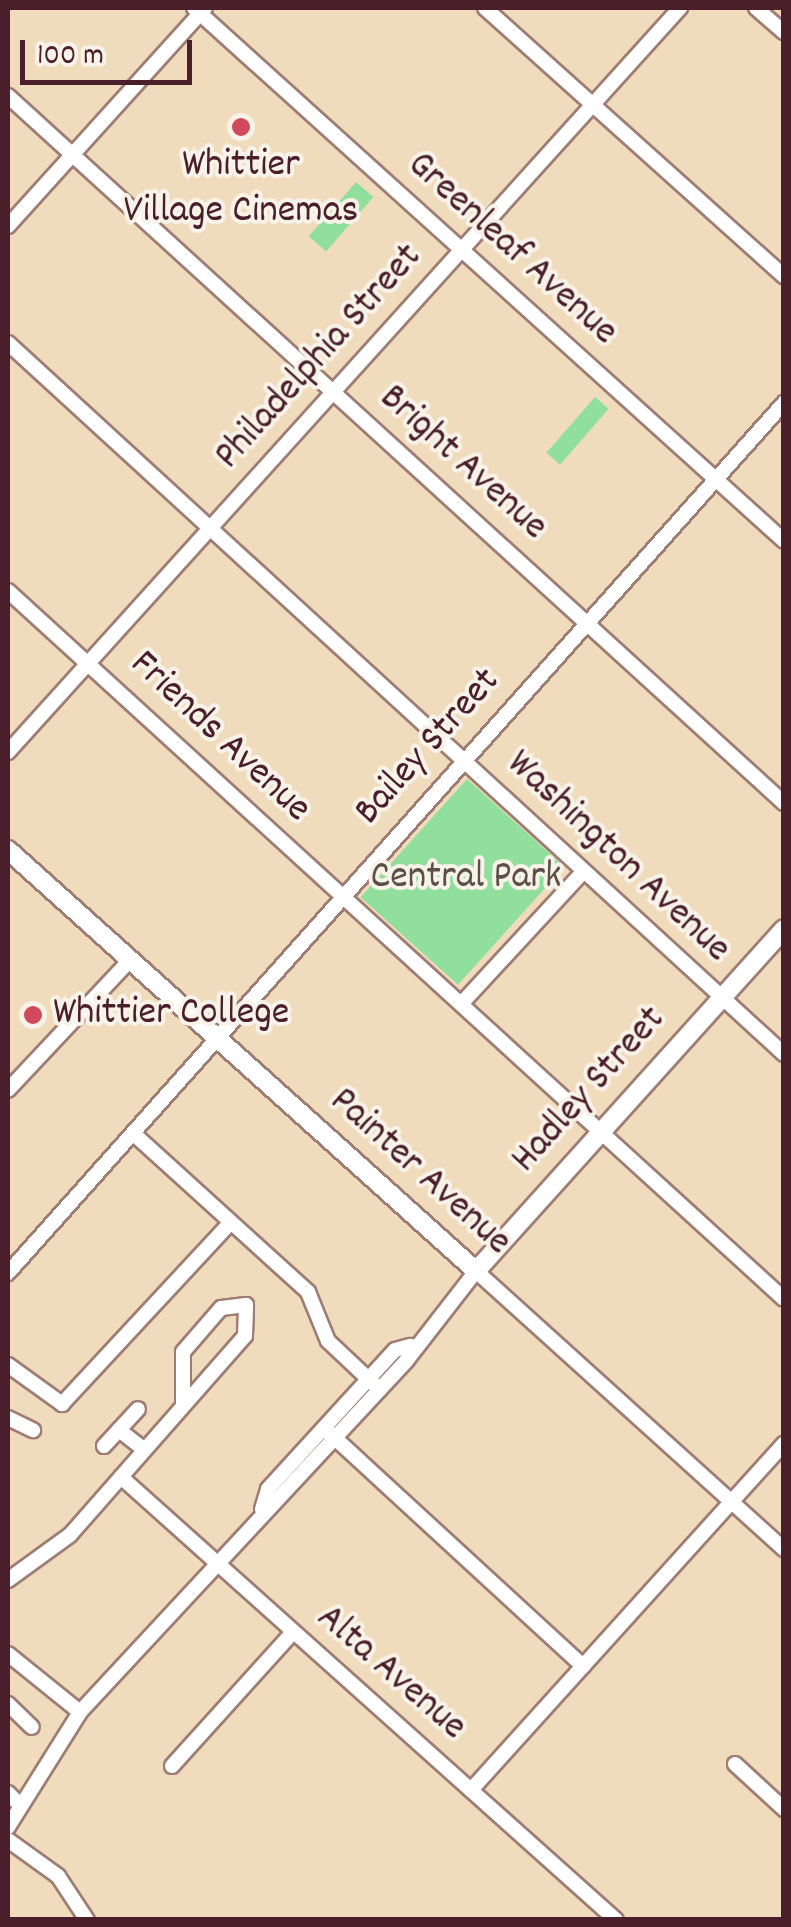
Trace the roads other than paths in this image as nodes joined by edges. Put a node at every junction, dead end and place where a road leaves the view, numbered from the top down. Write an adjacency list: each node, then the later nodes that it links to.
1 (485, 8): 7 (street)
2 (680, 8): 7 (street, Philadelphia Street)
3 (756, 8): 5 (street)
4 (200, 10): 8 (street); 10 (street, Greenleaf Avenue)
5 (784, 32)
6 (8, 96): 8 (street, Bright Avenue)
7 (592, 104): 10 (street, Philadelphia Street); 11 (street)
8 (72, 154): 9 (street); 13 (street, Bright Avenue)
9 (8, 226)
10 (462, 250): 13 (street, Philadelphia Street); 15 (street, Greenleaf Avenue)
11 (784, 276)
12 (8, 343): 16 (street, Washington Avenue)
13 (333, 392): 16 (street, Philadelphia Street); 19 (street, Bright Avenue)
14 (784, 403): 15 (street, Bailey Street)
15 (714, 478): 17 (street, Greenleaf Avenue); 19 (street, Bailey Street)
16 (211, 526): 20 (street, Philadelphia Street); 22 (street, Washington Avenue)
17 (784, 541)
18 (8, 590): 20 (street, Friends Avenue)
19 (588, 620): 22 (street, Bailey Street); 23 (street, Bright Avenue)
20 (88, 662): 21 (street, Philadelphia Street); 26 (street, Friends Avenue)
21 (8, 752)
22 (464, 760): 25 (street, Washington Avenue); 26 (street, Bailey Street)
23 (784, 802)
24 (8, 850): 28 (main road, Painter Avenue)
25 (583, 872): 29 (street, Washington Avenue); 30 (street)
26 (341, 895): 30 (street, Friends Avenue); 31 (street, Bailey Street)
27 (784, 929): 29 (main road, Hadley Street)
28 (130, 960): 31 (main road, Painter Avenue); 33 (street)
29 (721, 999): 32 (street, Washington Avenue); 34 (main road, Hadley Street)
30 (462, 1003): 34 (street, Friends Avenue)
31 (216, 1037): 35 (street, Bailey Street); 37 (main road, Painter Avenue)
32 (784, 1054)
33 (8, 1090)
34 (598, 1132): 37 (main road, Hadley Street); 39 (street, Friends Avenue)
35 (135, 1135): 36 (street); 38 (street, Bailey Street)
36 (231, 1222): 41 (street); 42 (street)
37 (476, 1270): 40 (street, Hadley Street); 55 (street, Painter Avenue)
38 (8, 1273)
39 (784, 1299)
40 (410, 1346): 42 (street, Hadley Street); 43 (street, Hadley Street)
41 (8, 1365)
42 (368, 1379): 43 (street); 47 (street, Hadley Street)
43 (380, 1390): 50 (street, Hadley Street)
44 (183, 1403): 44 (street); 53 (street)
45 (138, 1409): 49 (street)
46 (8, 1418): 48 (street)
47 (324, 1428): 50 (street); 56 (street, Hadley Street)
48 (33, 1430)
49 (120, 1430): 52 (street); 53 (street)
50 (336, 1439): 56 (street, Hadley Street); 62 (street)
51 (784, 1444): 55 (street)
52 (104, 1446)
53 (143, 1448): 54 (street)
54 (121, 1477): 58 (street, Alta Avenue); 59 (street)
55 (731, 1502): 57 (street, Painter Avenue); 62 (street)
56 (262, 1509): 58 (street, Hadley Street)
57 (784, 1549)
58 (215, 1562): 60 (street, Alta Avenue); 64 (street, Hadley Street)
59 (8, 1580)
60 (293, 1632): 67 (street); 68 (street, Alta Avenue)
61 (9, 1660): 64 (street)
62 (583, 1666): 68 (street)
63 (8, 1704): 65 (street)
64 (80, 1712): 70 (street, Hadley Street)
65 (32, 1727)
66 (735, 1764): 71 (street)
67 (172, 1766)
68 (472, 1790): 75 (street, Alta Avenue)
69 (8, 1793): 70 (street)
70 (20, 1805): 72 (street, Hadley Street)
71 (784, 1809)
72 (8, 1827)
73 (8, 1840): 74 (street)
74 (87, 1920)
75 (616, 1920)

